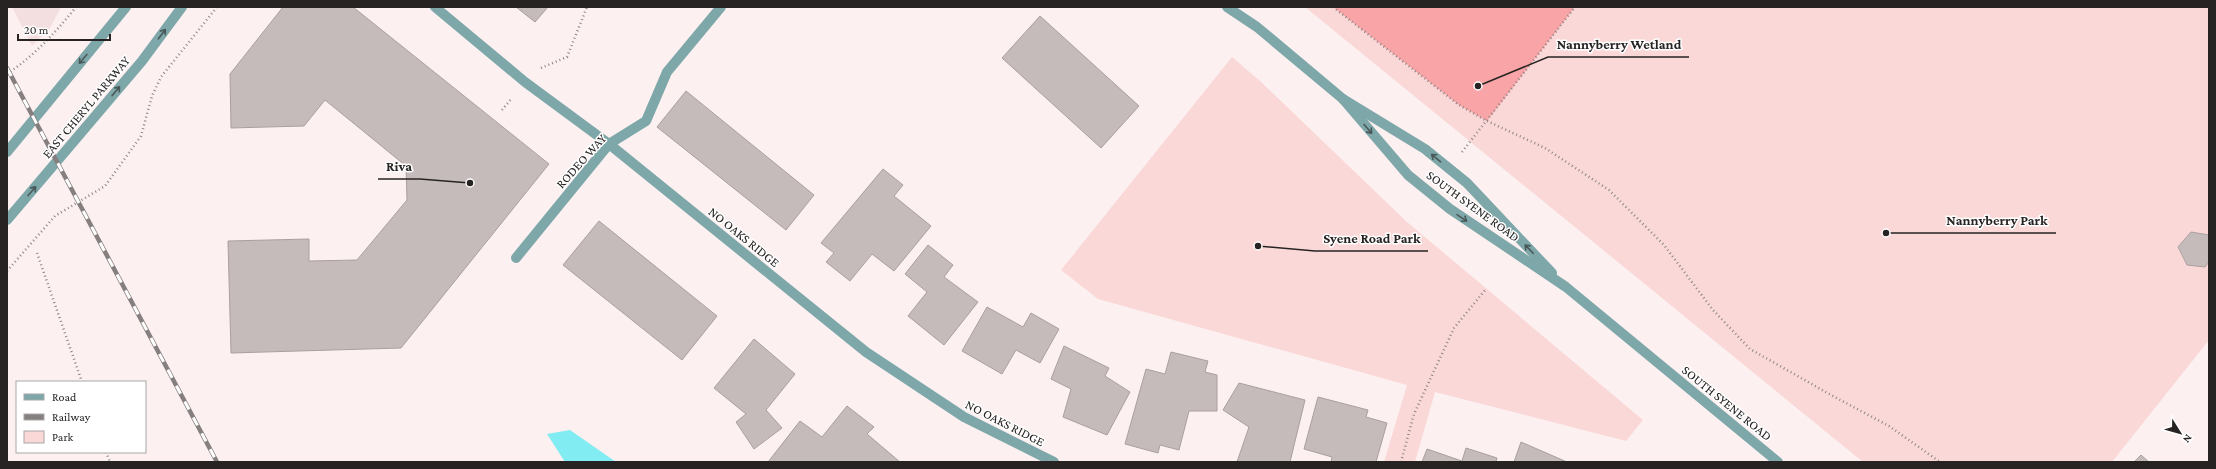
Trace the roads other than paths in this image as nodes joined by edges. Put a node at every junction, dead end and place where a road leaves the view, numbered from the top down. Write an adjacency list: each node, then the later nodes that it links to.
1 (126, 7): 8 (street, one-way to 8)
2 (182, 7): 9 (street, EAST CHERYL PARKWAY, one-way to 2)
3 (435, 7): 7 (street, NO OAKS RIDGE)
4 (721, 7): 7 (street, RODEO WAY)
5 (1227, 7): 6 (street, SOUTH SYENE ROAD)
6 (1343, 99): 11 (street, SOUTH SYENE ROAD, one-way to 6); 11 (street, SOUTH SYENE ROAD, one-way to 11)
7 (609, 144): 10 (street, RODEO WAY); 12 (street, NO OAKS RIDGE)
8 (7, 152)
9 (7, 220)
10 (516, 258)
11 (1566, 287): 13 (street, SOUTH SYENE ROAD)
12 (1054, 462)
13 (1778, 462)

